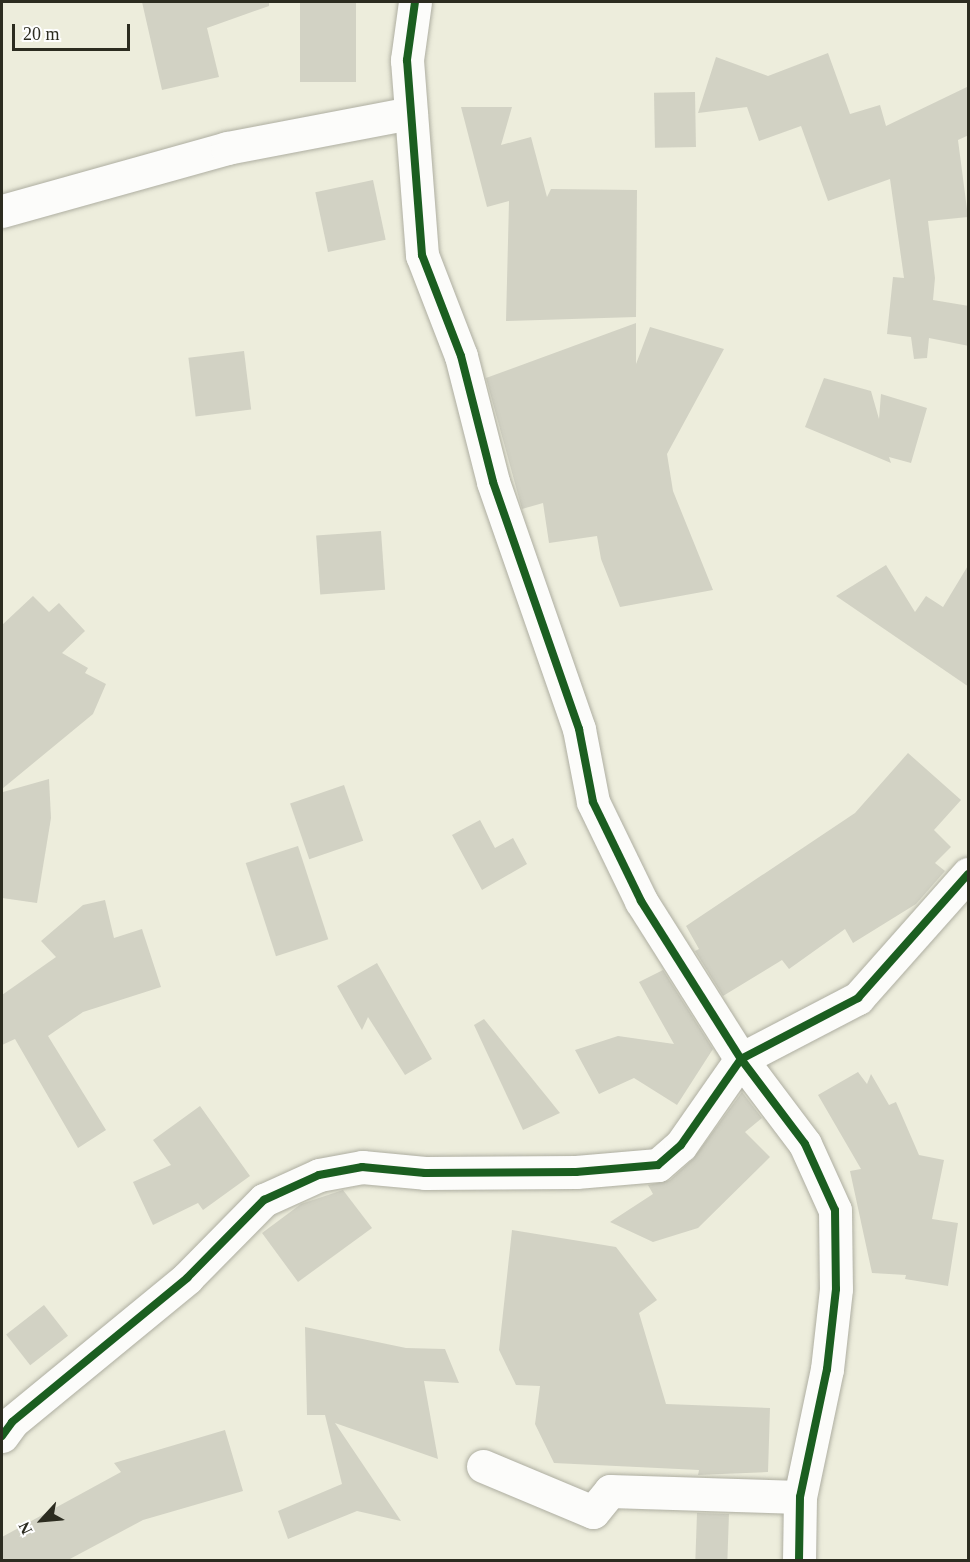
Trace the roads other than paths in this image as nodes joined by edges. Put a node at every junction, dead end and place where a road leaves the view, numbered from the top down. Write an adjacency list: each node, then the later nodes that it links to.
1 (415, 2): 2 (street)
2 (411, 113): 3 (street); 5 (street)
3 (2, 211)
4 (969, 874): 5 (street)
5 (741, 1059): 6 (street); 8 (street)
6 (5, 1424)
7 (483, 1466): 8 (street)
8 (800, 1497): 9 (street)
9 (799, 1560)

